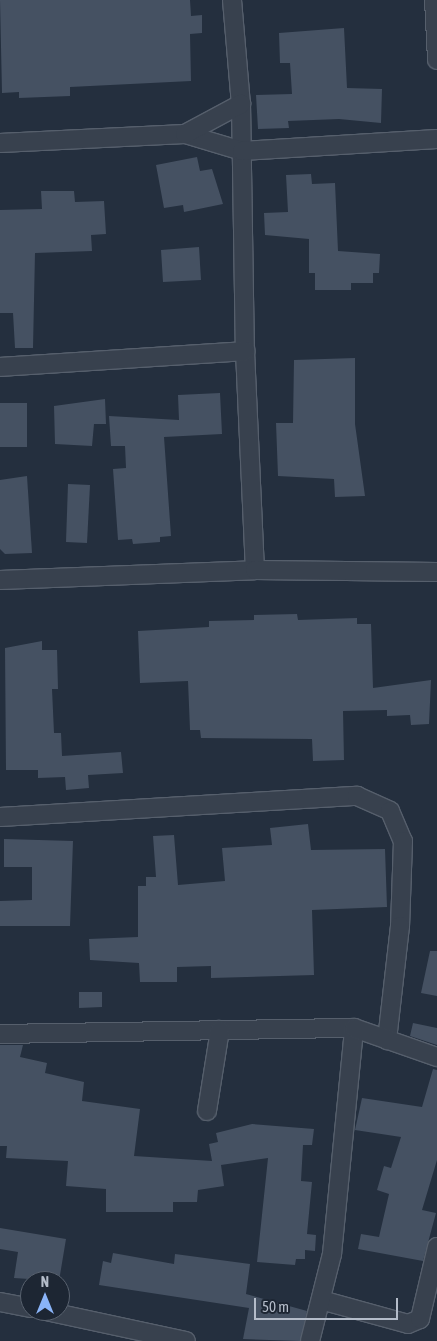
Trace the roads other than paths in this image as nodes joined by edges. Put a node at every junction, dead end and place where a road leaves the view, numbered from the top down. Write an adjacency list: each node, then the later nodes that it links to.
1 (232, 0): 4 (street)
2 (434, 0): 3 (street)
3 (437, 60)
4 (241, 104): 5 (street); 8 (street)
5 (185, 134): 7 (street); 8 (street)
6 (437, 139): 8 (street)
7 (0, 143)
8 (242, 151): 9 (street)
9 (245, 351): 10 (street); 11 (street)
10 (0, 368)
11 (255, 570): 12 (street); 13 (street)
12 (437, 572)
13 (0, 580)
14 (0, 817): 18 (street)
15 (354, 1028): 16 (street); 18 (street); 22 (street)
16 (220, 1030): 17 (street); 20 (street)
17 (0, 1034)
18 (386, 1040): 19 (street)
19 (437, 1057)
20 (207, 1111)
21 (437, 1247): 22 (street)
22 (321, 1300): 27 (street)
23 (0, 1302): 24 (street)
24 (20, 1306)
25 (70, 1316): 26 (street)
26 (185, 1341)
27 (310, 1341)

